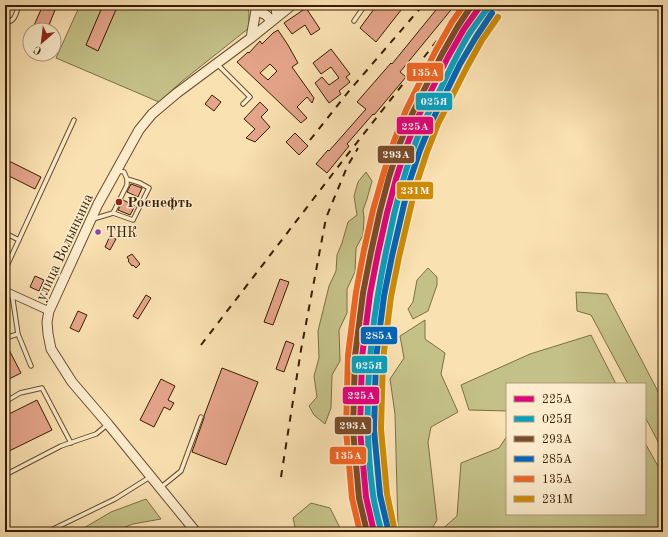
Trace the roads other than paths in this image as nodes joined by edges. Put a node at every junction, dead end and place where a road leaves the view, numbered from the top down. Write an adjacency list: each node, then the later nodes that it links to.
1 (19, 5): 8 (lane)
2 (274, 5): 6 (street)
3 (292, 5): 6 (street, улица Волынкина)
4 (365, 5): 7 (lane)
5 (255, 8): 6 (street); 9 (street)
6 (274, 19): 9 (street, улица Волынкина)
7 (354, 21)
8 (5, 22)
9 (251, 38): 10 (street, улица Волынкина)
10 (217, 63): 11 (lane); 13 (street, улица Волынкина)
11 (243, 104)
12 (74, 120): 18 (lane)
13 (116, 171): 14 (lane); 16 (street, улица Волынкина)
14 (127, 179): 15 (lane); 15 (lane)
15 (113, 213): 16 (lane)
16 (90, 220): 21 (street, улица Волынкина)
17 (5, 233): 18 (lane)
18 (19, 240): 19 (lane)
19 (5, 270)
20 (8, 292): 21 (street); 22 (lane)
21 (49, 311): 27 (street, улица Волынкина)
22 (18, 334): 23 (lane); 24 (lane)
23 (5, 338)
24 (31, 366)
25 (5, 402): 28 (lane)
26 (200, 417): 31 (lane)
27 (108, 424): 28 (lane); 30 (street, улица Волынкина)
28 (71, 443): 29 (lane)
29 (5, 476)
30 (150, 477): 31 (street, улица Волынкина); 32 (lane)
31 (160, 488): 33 (street, улица Волынкина)
32 (47, 532)
33 (196, 532)

